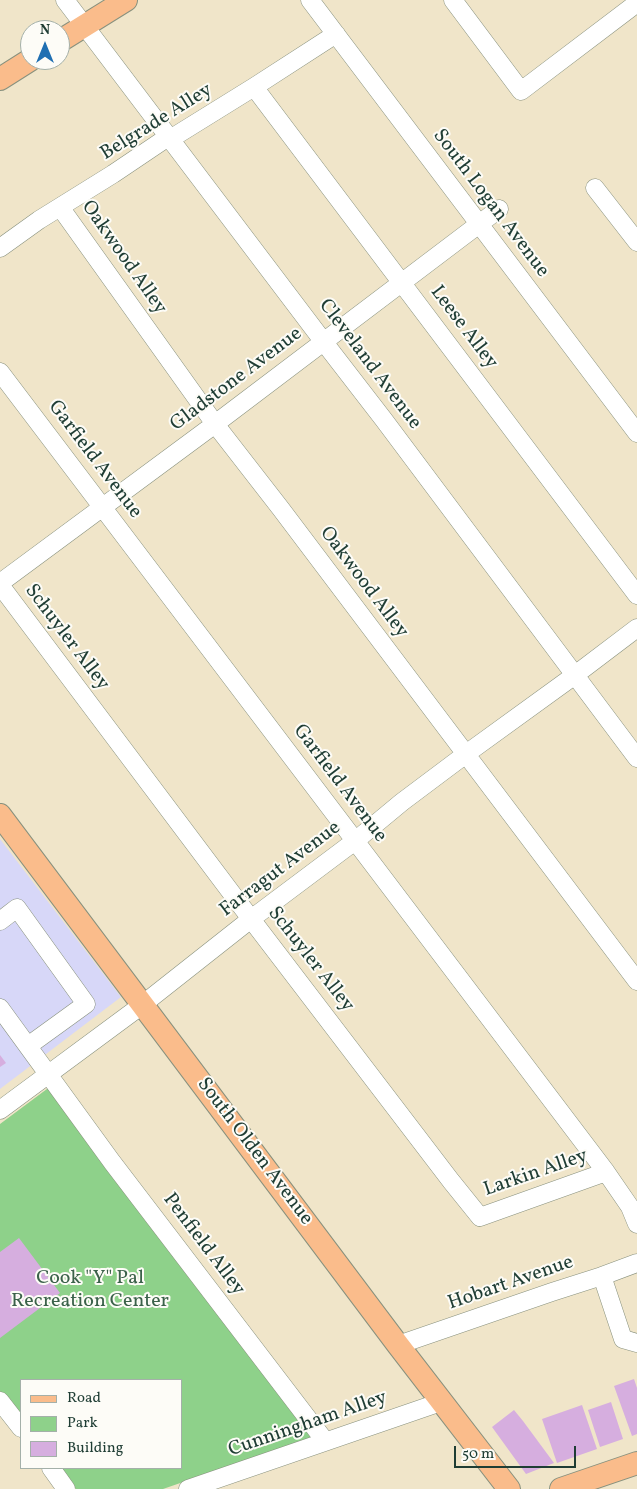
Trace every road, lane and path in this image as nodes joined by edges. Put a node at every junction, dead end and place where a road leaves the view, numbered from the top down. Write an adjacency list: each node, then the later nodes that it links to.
1 (65, 0): 6 (street, Cleveland Avenue)
2 (126, 0): 6 (main road)
3 (310, 0): 7 (street, South Logan Avenue)
4 (454, 0): 5 (street)
5 (637, 4)
6 (85, 26): 8 (main road); 12 (street, Cleveland Avenue)
7 (336, 34): 11 (street, Belgrade Alley); 16 (street, South Logan Avenue)
8 (70, 35)
9 (20, 66): 10 (main road)
10 (0, 79)
11 (254, 87): 12 (street, Belgrade Alley); 19 (street, Leese Alley)
12 (170, 138): 14 (street, Belgrade Alley); 20 (street, Cleveland Avenue)
13 (595, 188): 17 (street)
14 (60, 207): 18 (street, Belgrade Alley); 22 (street, Oakwood Alley)
15 (498, 209): 16 (street, Gladstone Avenue)
16 (478, 225): 19 (street, Gladstone Avenue); 23 (street, South Logan Avenue)
17 (637, 242)
18 (0, 248)
19 (401, 283): 20 (street, Gladstone Avenue); 26 (street, Leese Alley)
20 (323, 342): 22 (street, Gladstone Avenue); 28 (street, Cleveland Avenue)
21 (0, 372): 24 (street, Garfield Avenue)
22 (215, 424): 24 (street, Gladstone Avenue); 29 (street, Oakwood Alley)
23 (637, 433)
24 (104, 507): 25 (street, Gladstone Avenue); 32 (street, Garfield Avenue)
25 (0, 584): 33 (street, Schuyler Alley)
26 (637, 595)
27 (637, 628): 28 (street, Farragut Avenue)
28 (575, 675): 29 (street, Farragut Avenue); 30 (street, Cleveland Avenue)
29 (466, 754): 32 (street, Farragut Avenue); 35 (street, Oakwood Alley)
30 (637, 758)
31 (0, 815): 36 (main road, South Olden Avenue)
32 (355, 841): 33 (street, Farragut Avenue); 41 (street, Garfield Avenue)
33 (252, 919): 36 (street, Farragut Avenue); 42 (street, Schuyler Alley)
34 (0, 921): 38 (street)
35 (637, 981)
36 (142, 1005): 39 (street, Farragut Avenue); 47 (main road, South Olden Avenue)
37 (0, 1008): 38 (street, Penfield Alley)
38 (28, 1046): 39 (street, Penfield Alley)
39 (48, 1074): 40 (street, Farragut Avenue); 51 (street, Penfield Alley)
40 (0, 1110)
41 (606, 1172): 42 (street, Larkin Alley); 43 (street, Garfield Avenue)
42 (480, 1217)
43 (637, 1224)
44 (637, 1263): 45 (street, Hobart Avenue)
45 (602, 1276): 46 (street); 47 (street, Hobart Avenue)
46 (637, 1343)
47 (398, 1345): 49 (main road, South Olden Avenue)
48 (0, 1400): 50 (street)
49 (441, 1402): 51 (street, Cunningham Alley); 58 (main road, South Olden Avenue)
50 (20, 1427)
51 (326, 1441): 55 (street, Cunningham Alley)
52 (637, 1463): 54 (main road)
53 (52, 1469): 56 (street)
54 (590, 1484): 59 (main road)
55 (215, 1485): 57 (street, Cunningham Alley)
56 (66, 1489)
57 (188, 1489)
58 (509, 1489)
59 (561, 1489)

